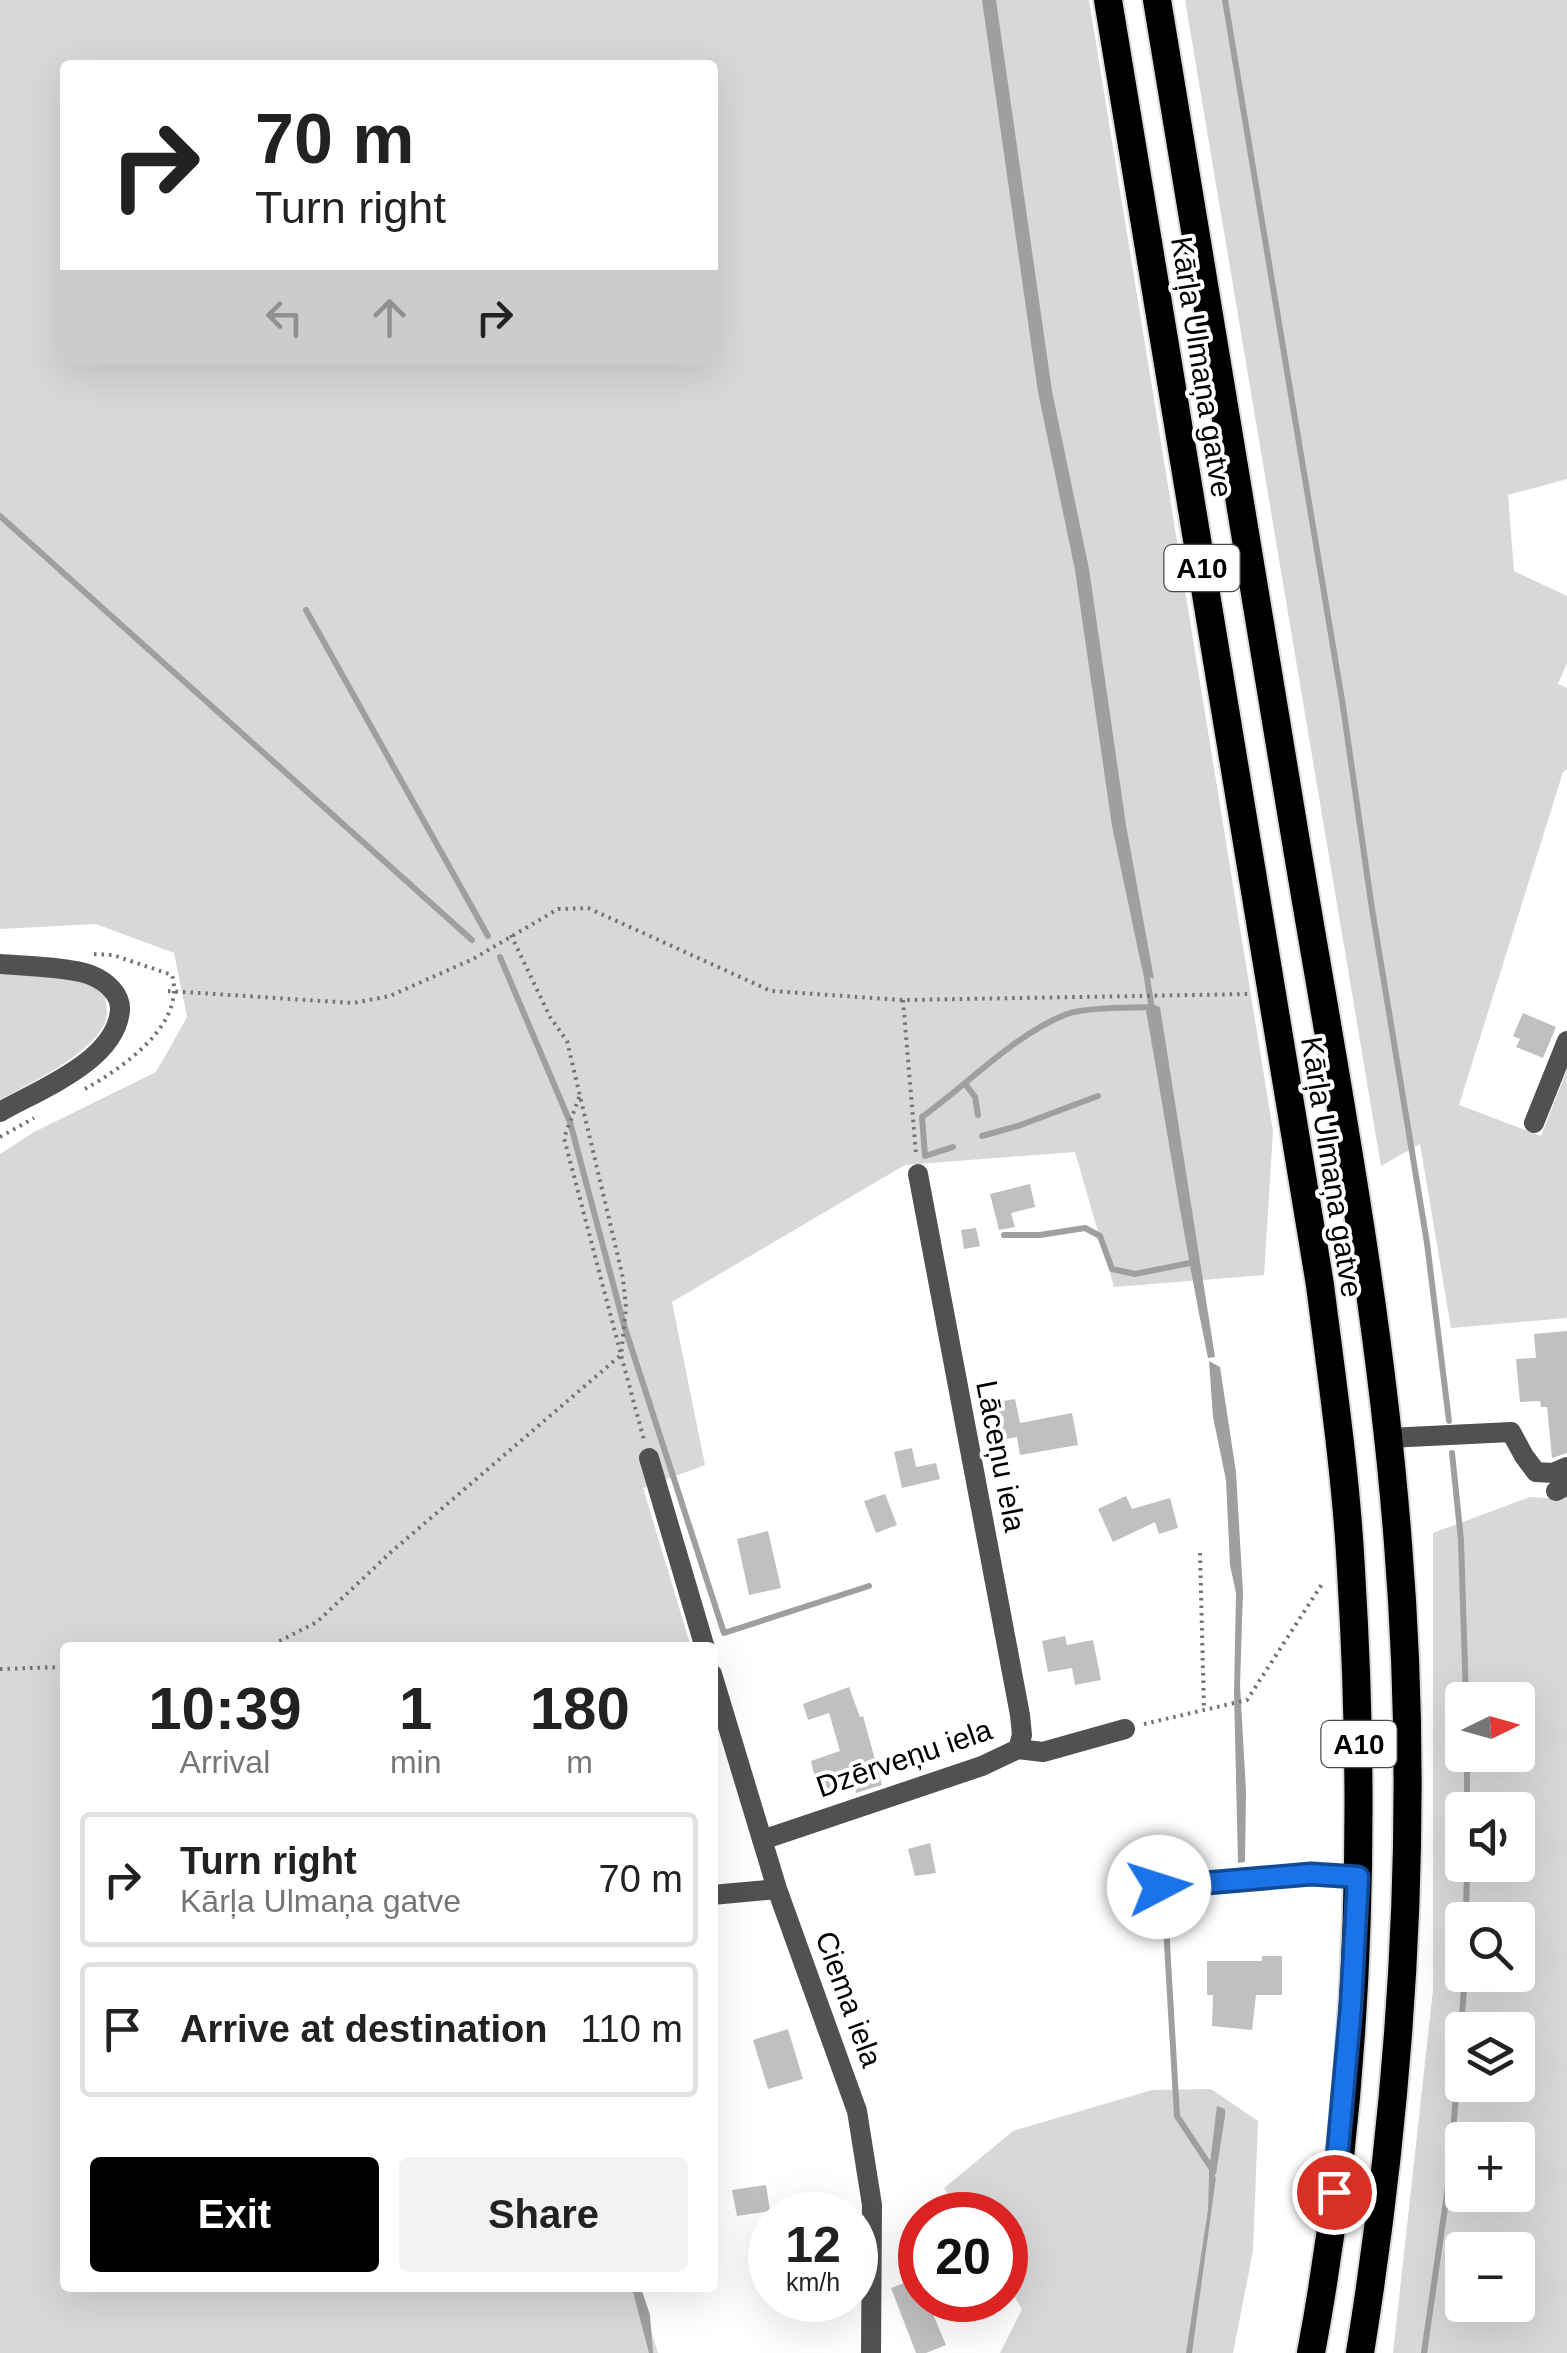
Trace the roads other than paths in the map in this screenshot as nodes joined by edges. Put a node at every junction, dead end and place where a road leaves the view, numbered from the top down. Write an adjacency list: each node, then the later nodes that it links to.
1 (1108, 0): 16 (highway, Kārļa Ulmaņa gatve / A10)
2 (1157, 0): 8 (highway, Kārļa Ulmaņa gatve / A10)
3 (0, 964): 5 (street)
4 (1567, 1041): 6 (street)
5 (0, 1112)
6 (1534, 1124)
7 (918, 1174): 14 (street, Lāceņu iela)
8 (1388, 1438): 10 (street); 22 (highway, Kārļa Ulmaņa gatve / A10)
9 (649, 1458): 11 (street)
10 (1567, 1467)
11 (703, 1642)
12 (718, 1692): 15 (street, Ciema iela)
13 (1125, 1729): 14 (street, Dzērveņu iela)
14 (1018, 1749): 15 (street, Dzērveņu iela)
15 (762, 1840): 18 (street, Ciema iela)
16 (1358, 1877): 17 (street); 21 (highway, Kārļa Ulmaņa gatve / A10)
17 (1159, 1887)
18 (777, 1889): 19 (street); 20 (street, Ciema iela)
19 (718, 1894)
20 (871, 2353)
21 (1311, 2353)
22 (1360, 2353)

